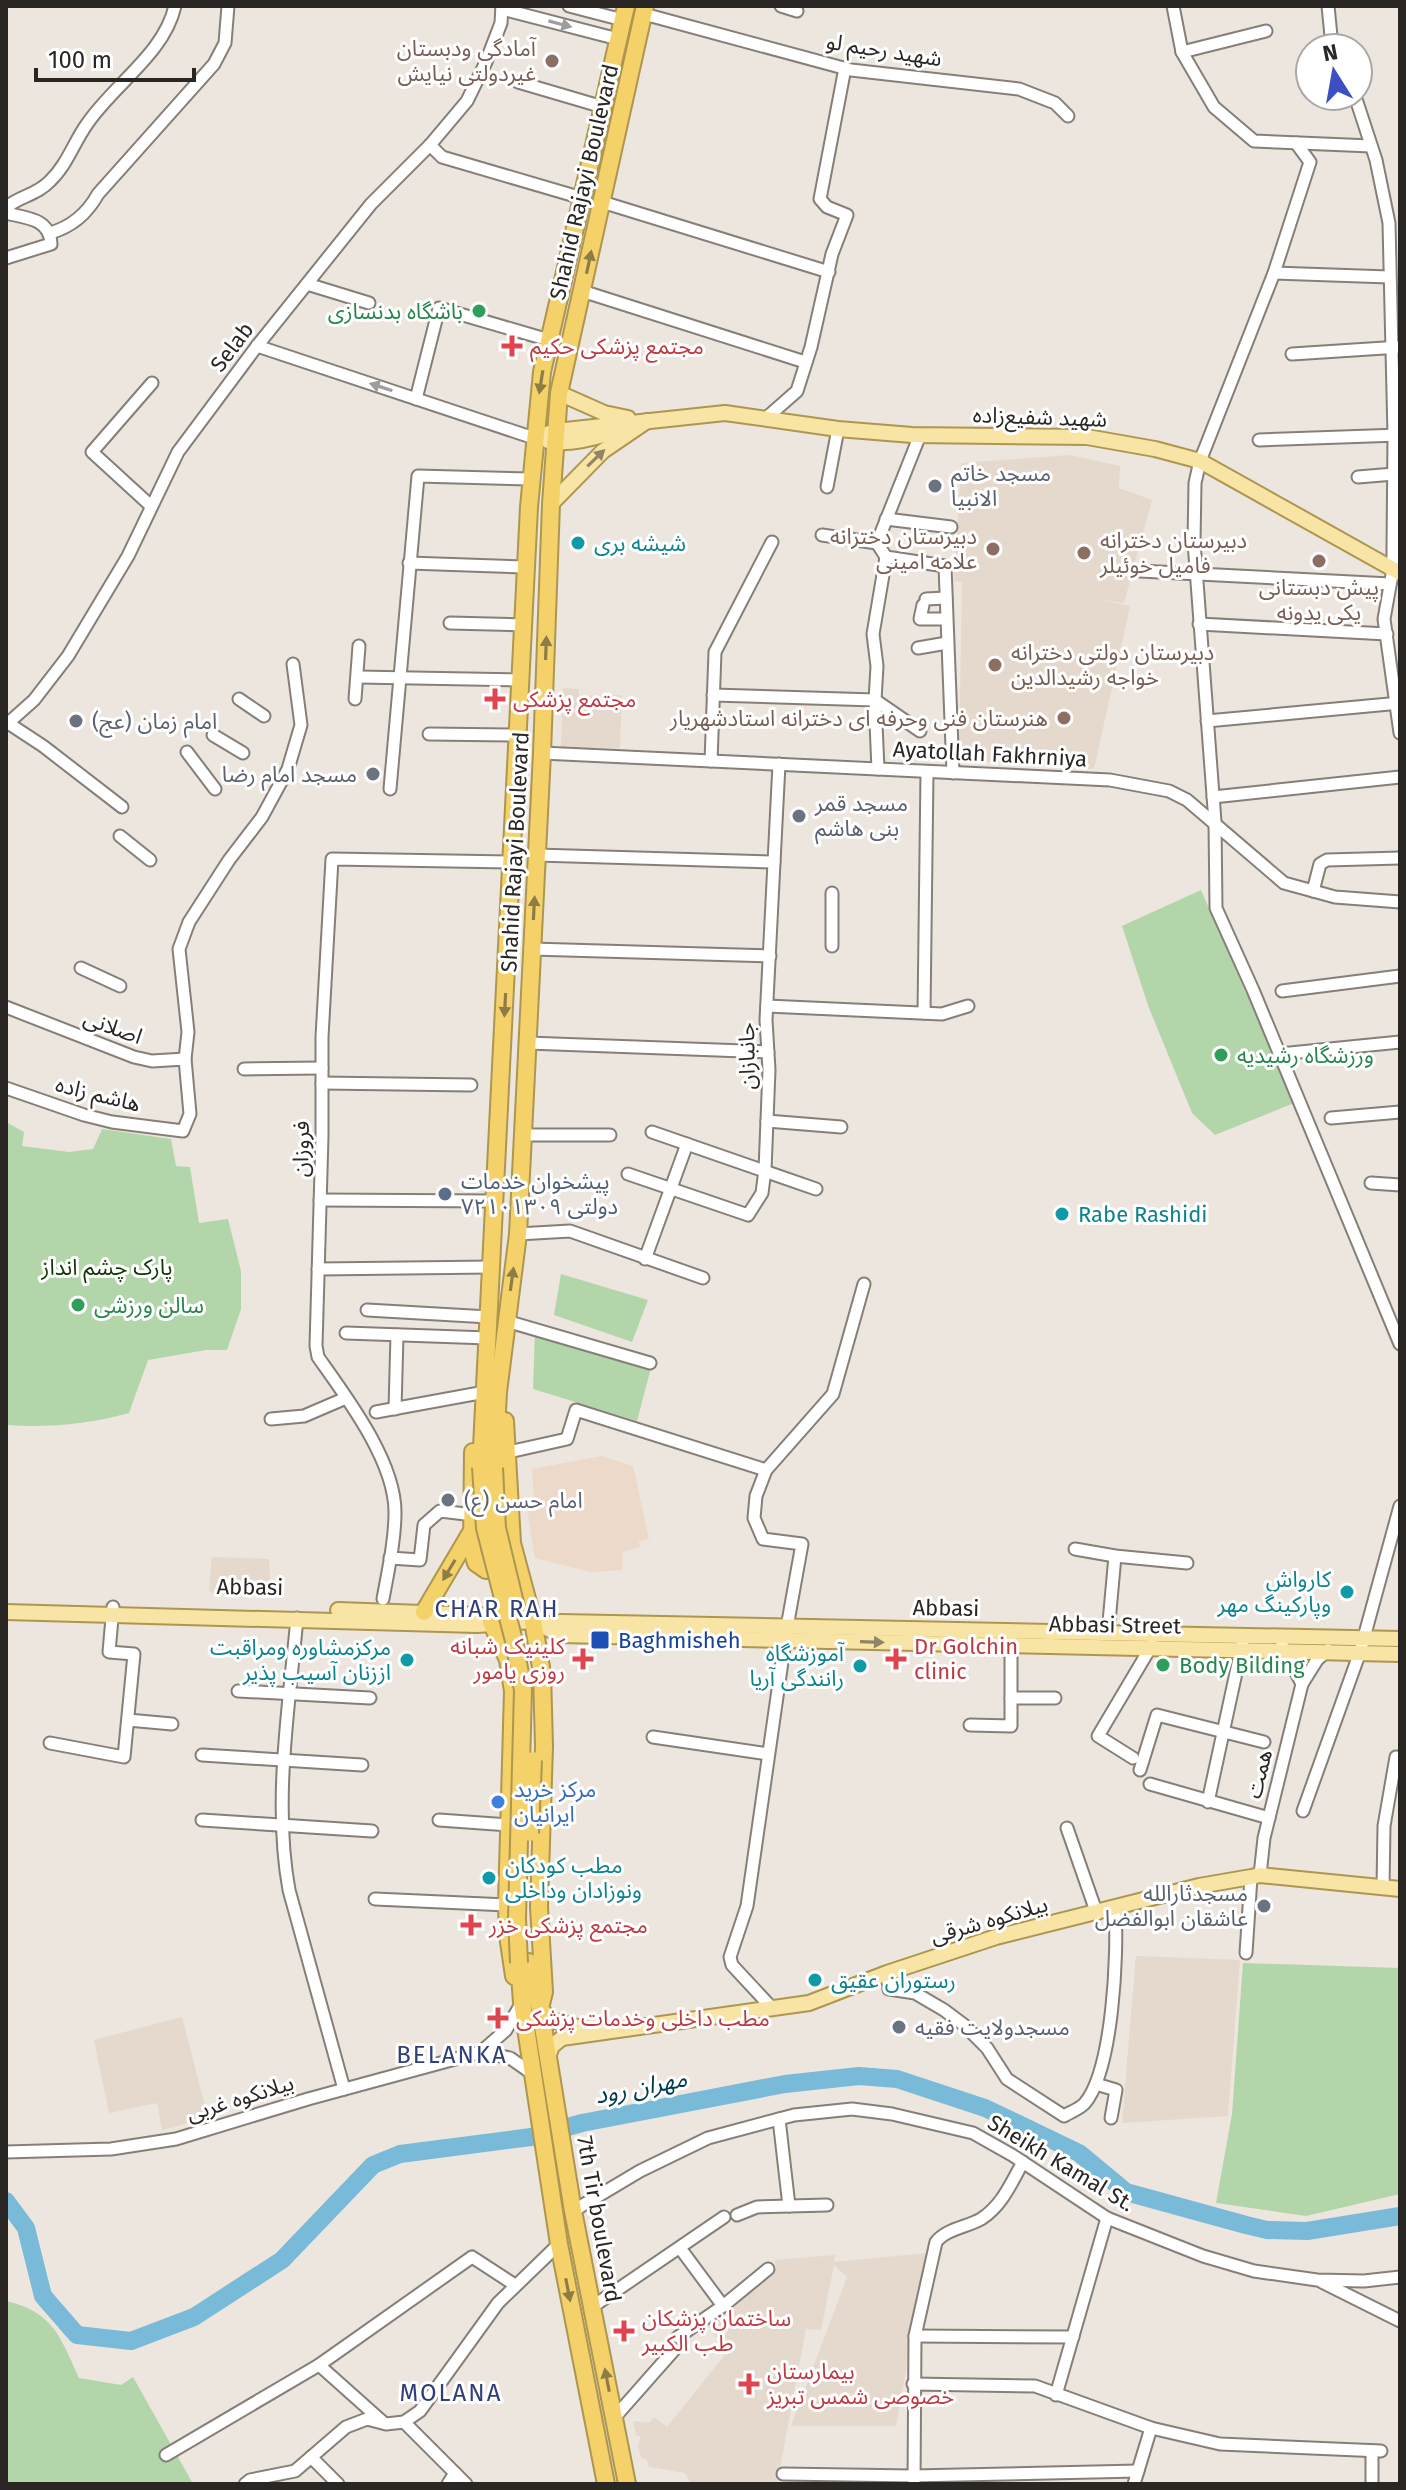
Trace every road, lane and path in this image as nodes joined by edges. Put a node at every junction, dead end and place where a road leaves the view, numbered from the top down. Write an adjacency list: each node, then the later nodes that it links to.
1 (175, 6): 26 (street)
2 (228, 6): 26 (street)
3 (569, 6): 10 (street)
4 (781, 6): 9 (street)
5 (1173, 6): 14 (street)
6 (1328, 6): 12 (street)
7 (502, 7): 13 (street, one-way to 13); 21 (street, Selab)
8 (645, 10): 15 (street, شهید رحیم لو); 24 (highway, Shahid Rajayi Boulevard)
9 (797, 11)
10 (624, 13): 13 (highway, Shahid Rajayi Boulevard)
11 (1266, 31): 14 (street)
12 (1331, 32)
13 (618, 39): 17 (highway, Shahid Rajayi Boulevard)
14 (1182, 52): 20 (street)
15 (845, 68): 19 (street, شهید رحیم لو); 28 (street)
16 (518, 82): 17 (street)
17 (603, 107): 23 (highway, Shahid Rajayi Boulevard)
18 (1360, 112): 22 (street)
19 (1068, 116)
20 (1296, 143): 22 (street); 29 (street)
21 (430, 145): 23 (street); 31 (street, Selab)
22 (1371, 146): 25 (street)
23 (582, 198): 35 (highway, Shahid Rajayi Boulevard)
24 (602, 202): 28 (street); 32 (highway, Shahid Rajayi Boulevard, one-way to 24)
25 (1394, 225): 30 (street)
26 (50, 233): 27 (street)
27 (6, 258)
28 (829, 272): 39 (street)
29 (1274, 273): 30 (street); 51 (street)
30 (1389, 277): 34 (street)
31 (307, 284): 33 (street); 36 (street, Selab)
32 (582, 291): 39 (street); 41 (highway, Shahid Rajayi Boulevard)
33 (369, 303)
34 (1395, 316): 37 (street)
35 (549, 340): 42 (street); 49 (highway, Shahid Rajayi Boulevard, one-way to 49)
36 (257, 346): 42 (street, one-way to 36); 57 (street, Selab)
37 (1396, 347): 38 (street); 47 (street)
38 (1292, 354)
39 (805, 362): 43 (street)
40 (152, 383): 57 (street)
41 (559, 393): 44 (main road); 48 (highway, Shahid Rajayi Boulevard)
42 (416, 399): 49 (street)
43 (765, 419): 44 (main road, شهید شفیع‌زاده); 45 (main road, شهید شفیع‌زاده)
44 (648, 420): 48 (main road); 56 (main road, one-way to 44)
45 (838, 429): 46 (main road, شهید شفیع‌زاده); 55 (street)
46 (920, 435): 51 (main road, شهید شفیع‌زاده); 58 (street)
47 (1397, 435): 50 (street); 52 (street)
48 (556, 437): 49 (main road); 56 (highway, Shahid Rajayi Boulevard)
49 (534, 438): 54 (highway, Shahid Rajayi Boulevard)
50 (1259, 440)
51 (1200, 461): 68 (street); 69 (main road, شهید شفیع‌زاده)
52 (1394, 474): 53 (street); 63 (street)
53 (1358, 477)
54 (531, 479): 65 (street); 66 (highway, Shahid Rajayi Boulevard)
55 (827, 487)
56 (551, 504): 98 (highway, Shahid Rajayi Boulevard, one-way to 56)
57 (151, 506): 90 (street, Selab)
58 (886, 519): 59 (street); 62 (street)
59 (951, 527)
60 (822, 535): 62 (street)
61 (772, 542): 83 (street)
62 (877, 543): 64 (street)
63 (1396, 551): 69 (street)
64 (886, 557): 70 (street); 86 (street)
65 (409, 563): 66 (street); 81 (street)
66 (526, 567): 74 (highway, Shahid Rajayi Boulevard)
67 (1140, 571): 68 (street)
68 (1196, 574): 69 (street); 73 (street)
69 (1394, 575): 75 (street)
70 (946, 598): 71 (street); 71 (street)
71 (946, 619): 76 (street)
72 (450, 623): 74 (street)
73 (1199, 624): 75 (street); 89 (street)
74 (524, 625): 82 (highway, Shahid Rajayi Boulevard)
75 (1387, 634): 87 (street)
76 (947, 643): 78 (street); 103 (street)
77 (359, 646): 80 (street)
78 (918, 648)
79 (293, 664): 134 (street)
80 (358, 677): 81 (street); 85 (street)
81 (400, 678): 82 (street); 106 (street)
82 (521, 680): 95 (highway, Shahid Rajayi Boulevard)
83 (713, 695): 86 (street); 99 (street)
84 (239, 699): 88 (street)
85 (355, 699)
86 (875, 700): 91 (street); 101 (street)
87 (1399, 704): 89 (street); 92 (street)
88 (264, 716)
89 (1207, 721): 107 (street)
90 (7, 724): 108 (street)
91 (920, 731)
92 (1400, 733)
93 (429, 734): 95 (street)
94 (213, 735): 97 (street)
95 (518, 735): 114 (highway, Shahid Rajayi Boulevard)
96 (187, 752): 105 (street)
97 (243, 753)
98 (542, 753): 99 (street, Ayatollah Fakhrniya); 111 (highway, Shahid Rajayi Boulevard)
99 (711, 761): 100 (street, Ayatollah Fakhrniya)
100 (779, 764): 101 (street, Ayatollah Fakhrniya); 115 (street, جانبازان)
101 (878, 769): 102 (street, Ayatollah Fakhrniya)
102 (927, 772): 103 (street, Ayatollah Fakhrniya); 129 (street)
103 (953, 773): 109 (street, Ayatollah Fakhrniya)
104 (1400, 777): 107 (street)
105 (215, 789)
106 (390, 789)
107 (1213, 797): 109 (street)
108 (122, 807)
109 (1215, 822): 116 (street, Ayatollah Fakhrniya); 133 (street)
110 (120, 836): 113 (street)
111 (537, 855): 115 (street); 120 (highway, Shahid Rajayi Boulevard, one-way to 111)
112 (1400, 858): 116 (street)
113 (150, 860)
114 (512, 862): 135 (street, فروزان); 155 (highway, Shahid Rajayi Boulevard, one-way to 155)
115 (774, 862): 121 (street, جانبازان)
116 (1313, 891): 118 (street, Ayatollah Fakhrniya)
117 (832, 893): 119 (street)
118 (1400, 902)
119 (832, 946)
120 (532, 949): 121 (street); 131 (highway, Shahid Rajayi Boulevard)
121 (770, 956): 126 (street, جانبازان)
122 (81, 968): 124 (street)
123 (1400, 976): 125 (street)
124 (120, 986)
125 (1282, 991)
126 (767, 1006): 129 (street); 132 (street, جانبازان)
127 (968, 1006): 129 (street)
128 (6, 1007): 134 (street, اصلانی)
129 (924, 1013)
130 (1400, 1042): 133 (street)
131 (528, 1043): 132 (street); 145 (highway, Shahid Rajayi Boulevard)
132 (768, 1052): 142 (street, جانبازان)
133 (1280, 1054): 167 (street)
134 (185, 1059): 139 (street, هاشم زاده)
135 (322, 1068): 136 (street); 137 (street, فروزان)
136 (244, 1069)
137 (322, 1083): 138 (street); 154 (street, فروزان)
138 (471, 1085)
139 (6, 1088)
140 (1400, 1112): 141 (street)
141 (1331, 1118)
142 (767, 1121): 143 (street); 148 (street, جانبازان)
143 (841, 1127)
144 (652, 1132): 147 (street)
145 (523, 1135): 146 (street); 156 (highway, Shahid Rajayi Boulevard)
146 (610, 1135)
147 (687, 1144): 148 (street); 152 (street)
148 (765, 1170): 152 (street, جانبازان); 153 (street)
149 (628, 1174): 152 (street, جانبازان)
150 (1371, 1183): 151 (street)
151 (1400, 1185)
152 (671, 1188): 157 (street)
153 (816, 1189)
154 (320, 1200): 155 (street); 159 (street, فروزان)
155 (495, 1201): 158 (highway, Shahid Rajayi Boulevard)
156 (518, 1234): 157 (street); 163 (highway, Shahid Rajayi Boulevard, one-way to 156)
157 (645, 1259): 160 (street)
158 (492, 1267): 159 (street); 163 (highway, Shahid Rajayi Boulevard)
159 (318, 1269): 170 (street, فروزان)
160 (703, 1278)
161 (864, 1284): 175 (street)
162 (367, 1310): 163 (street)
163 (498, 1319): 166 (highway, Shahid Rajayi Boulevard); 168 (street); 169 (highway, Shahid Rajayi Boulevard)
164 (346, 1333): 165 (street)
165 (397, 1335): 166 (street); 171 (street)
166 (488, 1338): 169 (highway, Shahid Rajayi Boulevard)
167 (1400, 1344)
168 (650, 1363)
169 (491, 1392): 171 (street); 174 (highway); 177 (highway); 245 (highway, Shahid Rajayi Boulevard, bridge)
170 (346, 1398): 173 (street); 181 (street, فروزان)
171 (395, 1409): 172 (street)
172 (376, 1412)
173 (271, 1419)
174 (509, 1452): 175 (street); 182 (highway)
175 (766, 1470): 192 (street)
176 (1400, 1506): 178 (street)
177 (473, 1522): 181 (street); 182 (highway); 188 (highway, one-way to 188)
178 (1396, 1537): 200 (street)
179 (1075, 1549): 180 (street)
180 (1115, 1556): 183 (street); 193 (street)
181 (390, 1558): 184 (street, فروزان)
182 (516, 1559): 191 (highway)
183 (1187, 1563)
184 (383, 1599)
185 (6, 1606): 186 (main road, Abbasi)
186 (112, 1611): 187 (main road, Abbasi); 188 (main road, Abbasi); 189 (main road, Abbasi); 211 (street)
187 (6, 1612)
188 (424, 1612): 190 (main road, Abbasi)
189 (297, 1618): 190 (main road, Abbasi); 207 (street)
190 (491, 1622): 191 (main road, Abbasi); 226 (highway)
191 (539, 1623): 192 (main road, Abbasi Street); 227 (highway)
192 (786, 1633): 196 (main road, Abbasi Street); 218 (street)
193 (1108, 1633): 194 (main road, Abbasi); 196 (main road, Abbasi)
194 (1158, 1634): 199 (main road, Abbasi); 201 (street)
195 (1276, 1636): 197 (main road, Abbasi); 199 (main road, Abbasi); 202 (street)
196 (1011, 1638): 201 (main road, Abbasi Street); 209 (street)
197 (1341, 1638): 200 (main road, Abbasi); 203 (street, همت)
198 (1400, 1639): 200 (main road, Abbasi)
199 (1242, 1642): 201 (main road, Abbasi Street); 202 (main road, Abbasi Street); 214 (street)
200 (1362, 1645): 203 (main road, Abbasi Street); 204 (main road, Abbasi Street); 229 (street)
201 (1150, 1648): 221 (street)
202 (1285, 1650): 203 (main road, Abbasi Street); 205 (street)
203 (1327, 1651): 205 (street, همت)
204 (1400, 1654)
205 (1302, 1684): 230 (street, همت)
206 (238, 1691): 207 (street)
207 (290, 1695): 208 (street); 222 (street)
208 (370, 1698)
209 (1011, 1698): 210 (street); 213 (street)
210 (1055, 1698)
211 (128, 1720): 212 (street); 217 (street)
212 (172, 1724)
213 (970, 1725)
214 (1223, 1730): 216 (street); 224 (street); 228 (street)
215 (653, 1737): 218 (street)
216 (1264, 1742)
217 (50, 1743)
218 (768, 1754): 249 (street)
219 (202, 1755): 222 (street)
220 (1396, 1757): 238 (street)
221 (1133, 1758)
222 (285, 1760): 223 (street); 233 (street)
223 (362, 1765)
224 (1140, 1770)
225 (1150, 1784): 228 (street)
226 (511, 1790): 227 (highway); 234 (highway)
227 (543, 1792): 248 (highway)
228 (1208, 1802): 230 (street)
229 (1303, 1811)
230 (1269, 1818): 237 (street, همت)
231 (202, 1820): 233 (street)
232 (439, 1820): 234 (street)
233 (284, 1825): 236 (street); 255 (street)
234 (509, 1825): 241 (highway)
235 (1067, 1828): 243 (street)
236 (372, 1831)
237 (1256, 1876): 238 (main road, بیلانکوه شرقی); 242 (main road, بیلانکوه شرقی); 244 (street, همت)
238 (1383, 1887): 239 (main road, بیلانکوه شرقی)
239 (1400, 1889)
240 (375, 1899): 241 (street)
241 (507, 1905): 247 (highway)
242 (1115, 1909): 243 (main road, بیلانکوه شرقی); 254 (street)
243 (1097, 1914): 246 (main road, بیلانکوه شرقی)
244 (1246, 1953)
245 (524, 1963): 247 (highway, 7th Tir boulevard); 248 (highway, 7th Tir boulevard)
246 (887, 1973): 249 (main road, بیلانکوه شرقی); 254 (street)
247 (522, 1998): 251 (street, بیلانکوه غربی); 253 (highway, 7th Tir boulevard)
248 (540, 2008): 250 (main road, بیلانکوه شرقی); 252 (highway, 7th Tir boulevard)
249 (772, 2008): 250 (main road, بیلانکوه شرقی)
250 (593, 2031): 252 (main road, بیلانکوه شرقی)
251 (481, 2052): 253 (street); 255 (street, بیلانکوه غربی)
252 (548, 2057): 262 (highway, 7th Tir boulevard)
253 (533, 2074): 266 (highway, 7th Tir boulevard)
254 (1096, 2084): 256 (street)
255 (344, 2089): 258 (street, بیلانکوه غربی)
256 (1111, 2118)
257 (779, 2119): 259 (street, Sheikh Kamal St.); 261 (street); 262 (street, Sheikh Kamal St.)
258 (6, 2152)
259 (1023, 2162): 265 (street, Sheikh Kamal St.); 275 (street)
260 (827, 2205): 261 (street)
261 (789, 2206): 263 (street)
262 (573, 2211): 273 (highway, 7th Tir boulevard)
263 (737, 2215)
264 (724, 2217): 267 (street)
265 (1107, 2218): 270 (street, Sheikh Kamal St.); 277 (street)
266 (559, 2244): 271 (street); 296 (highway, 7th Tir boulevard, one-way to 296)
267 (680, 2248): 272 (street); 273 (street)
268 (768, 2269): 272 (street)
269 (1400, 2277): 270 (street, Sheikh Kamal St.)
270 (1317, 2280): 274 (street)
271 (515, 2285): 279 (street); 283 (street)
272 (723, 2306): 276 (street)
273 (592, 2307): 282 (highway, 7th Tir boulevard, one-way to 273)
274 (1400, 2321)
275 (915, 2336): 277 (street); 280 (street)
276 (678, 2337)
277 (1073, 2337): 281 (street)
278 (674, 2350): 282 (street)
279 (319, 2365): 284 (street); 286 (street)
280 (913, 2384): 281 (street); 291 (street)
281 (1056, 2395): 285 (street)
282 (614, 2418): 297 (highway, 7th Tir boulevard)
283 (404, 2422): 284 (street); 289 (street)
284 (386, 2424): 287 (street)
285 (1151, 2428): 288 (street); 299 (street)
286 (166, 2455)
287 (311, 2457): 292 (street); 293 (street)
288 (1138, 2471): 291 (street); 298 (street)
289 (455, 2473): 294 (street); 295 (street)
290 (783, 2474): 291 (street)
291 (914, 2480)
292 (245, 2484)
293 (338, 2484)
294 (448, 2484)
295 (466, 2484)
296 (606, 2484)
297 (627, 2484)
298 (1134, 2484)
299 (1372, 2484)

